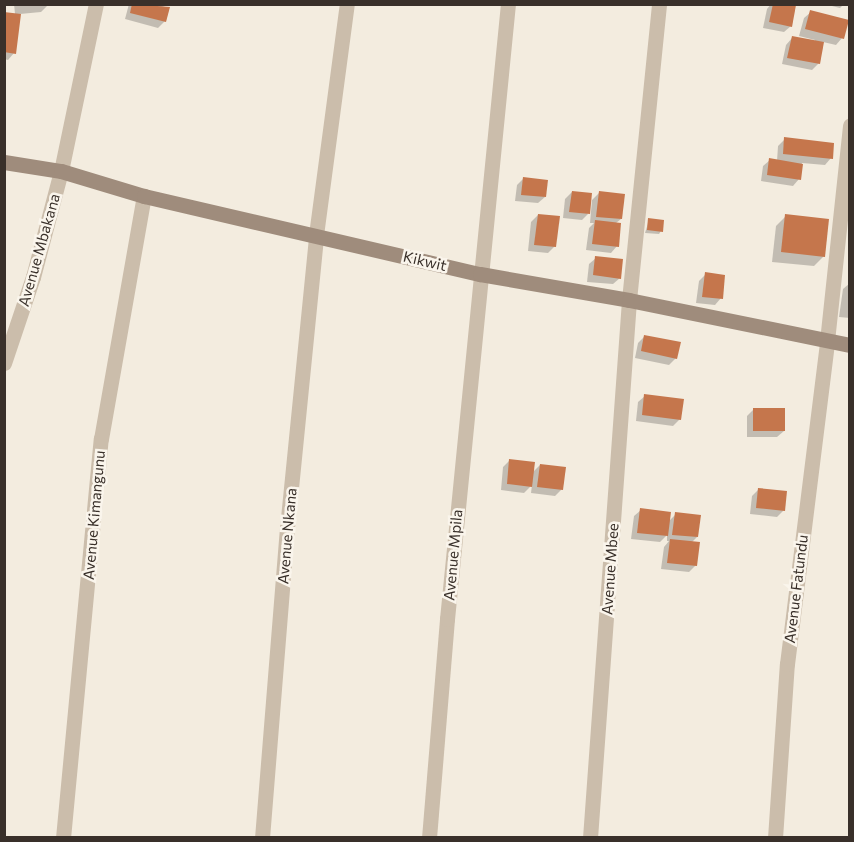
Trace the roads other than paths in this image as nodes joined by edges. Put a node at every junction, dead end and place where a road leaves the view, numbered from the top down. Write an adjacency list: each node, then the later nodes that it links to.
1 (96, 4): 7 (street, Avenue Mbakana)
2 (347, 4): 9 (street, Avenue Nkana)
3 (508, 4): 10 (street, Avenue Mpila)
4 (659, 4): 11 (street, Avenue Mbee)
5 (849, 125): 12 (street, Avenue Fatundu)
6 (4, 162): 7 (main road, Kikwit)
7 (61, 171): 8 (main road, Kikwit); 14 (street, Avenue Mbakana)
8 (144, 196): 9 (main road, Kikwit); 15 (street, Avenue Kimangunu)
9 (316, 235): 10 (main road, Kikwit); 16 (street, Avenue Nkana)
10 (480, 274): 11 (main road, Kikwit); 17 (street, Avenue Mpila)
11 (629, 300): 12 (main road, Kikwit); 18 (street, Avenue Mbee)
12 (827, 341): 13 (main road, Kikwit); 19 (street, Avenue Fatundu)
13 (849, 345)
14 (4, 363)
15 (63, 837)
16 (262, 837)
17 (429, 837)
18 (590, 837)
19 (775, 837)

